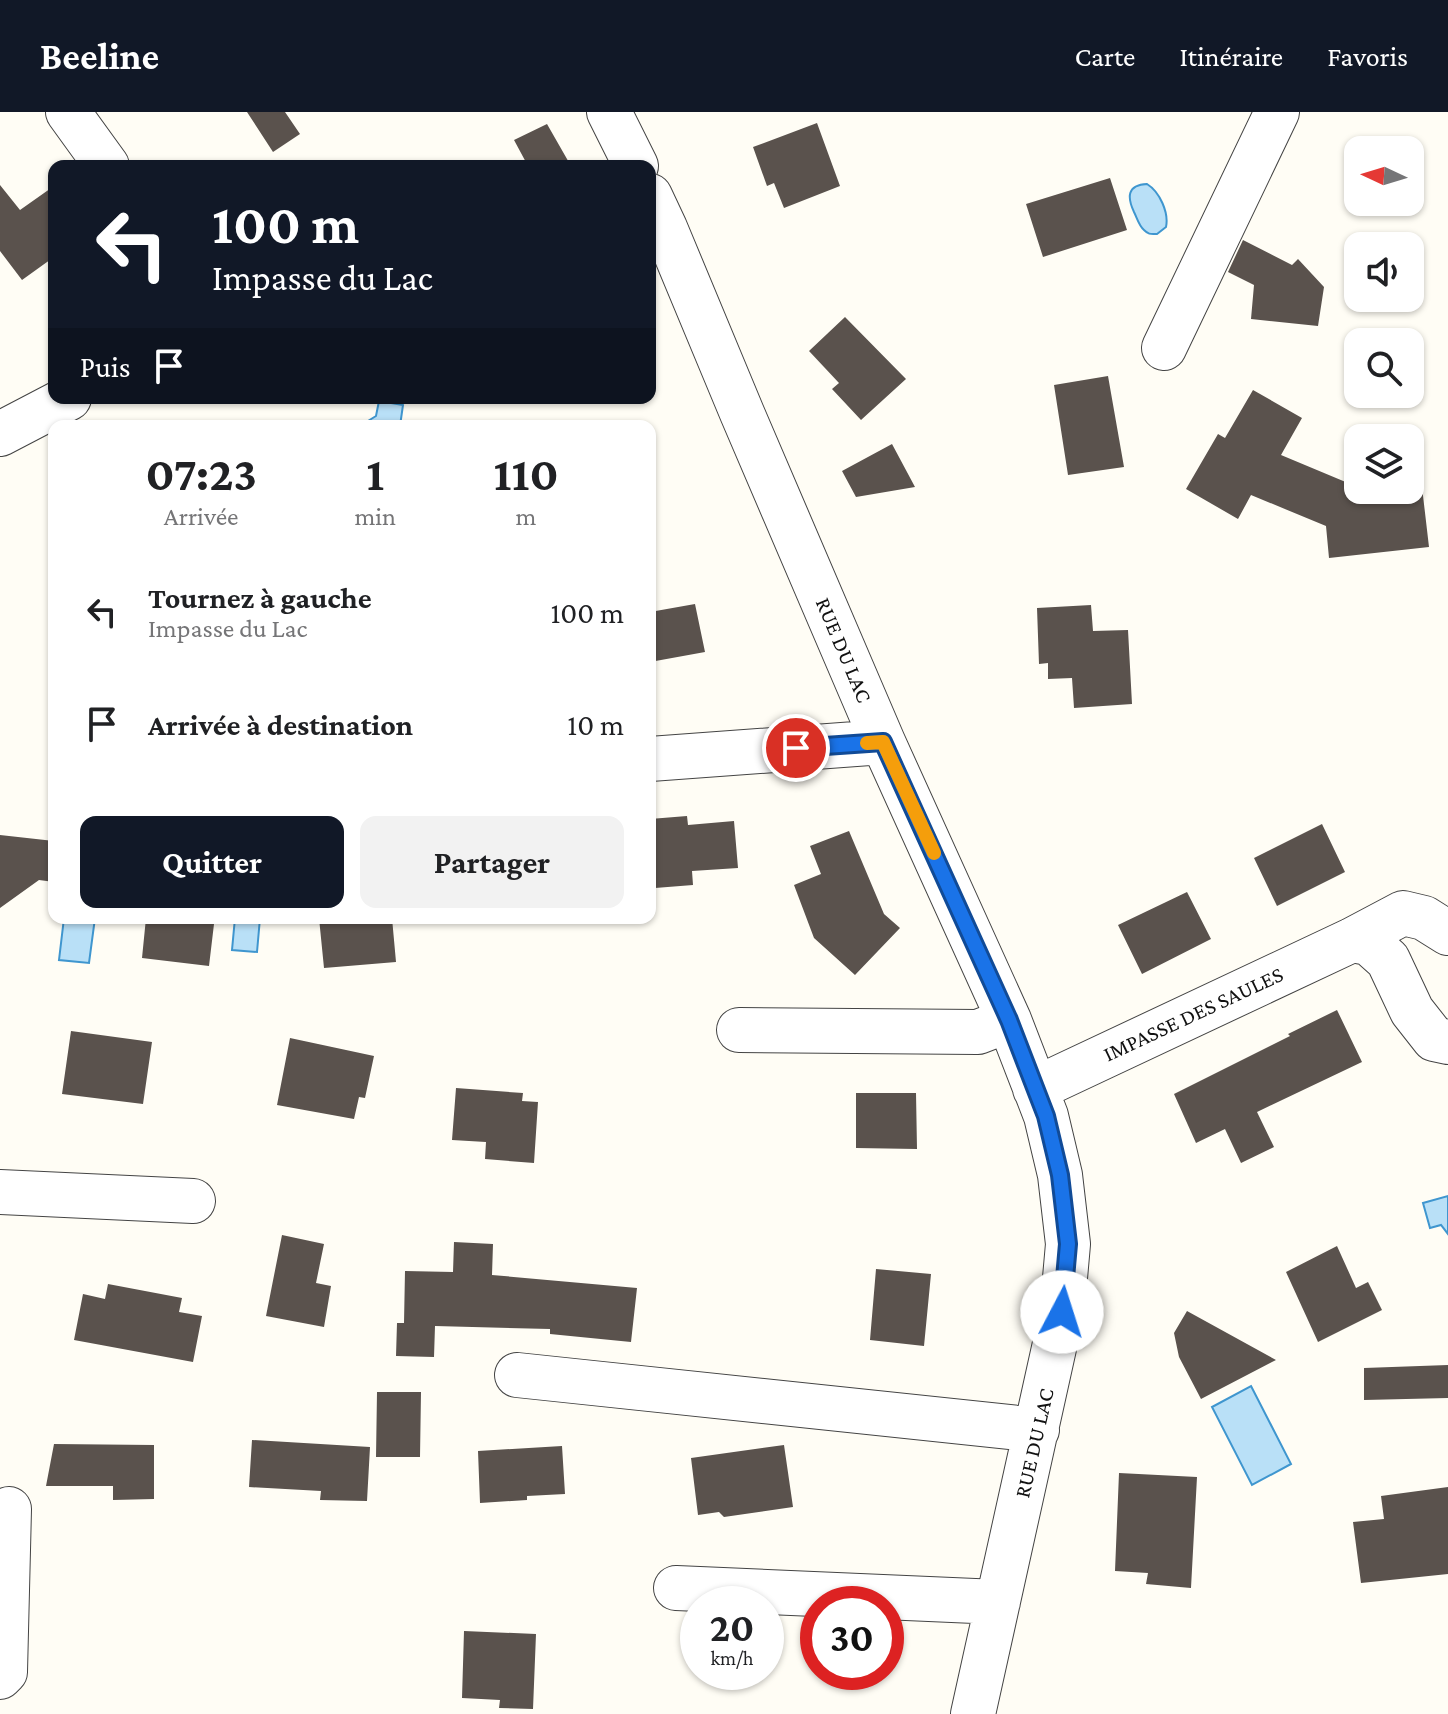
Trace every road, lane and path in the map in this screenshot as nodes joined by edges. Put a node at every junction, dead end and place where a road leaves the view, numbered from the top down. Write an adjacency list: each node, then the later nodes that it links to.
1 (68, 112): 4 (street)
2 (1277, 112): 7 (street)
3 (613, 113): 5 (street)
4 (103, 160)
5 (633, 160)
6 (656, 209): 10 (street, RUE DU LAC)
7 (1164, 348)
8 (58, 404): 9 (street)
9 (0, 434)
10 (883, 742): 11 (street); 14 (street, RUE DU LAC)
11 (656, 759)
12 (1448, 933): 13 (street, IMPASSE DES SAULES)
13 (1352, 940): 16 (street); 17 (street, IMPASSE DES SAULES)
14 (1009, 1020): 15 (street); 17 (street, RUE DU LAC)
15 (739, 1030)
16 (1448, 1042)
17 (1035, 1089): 21 (street, RUE DU LAC)
18 (0, 1192): 19 (street)
19 (193, 1201)
20 (517, 1375): 21 (street)
21 (1037, 1430): 24 (street, RUE DU LAC)
22 (9, 1509): 25 (street)
23 (676, 1588): 24 (street)
24 (998, 1602): 26 (street, RUE DU LAC)
25 (0, 1677)
26 (973, 1714)

